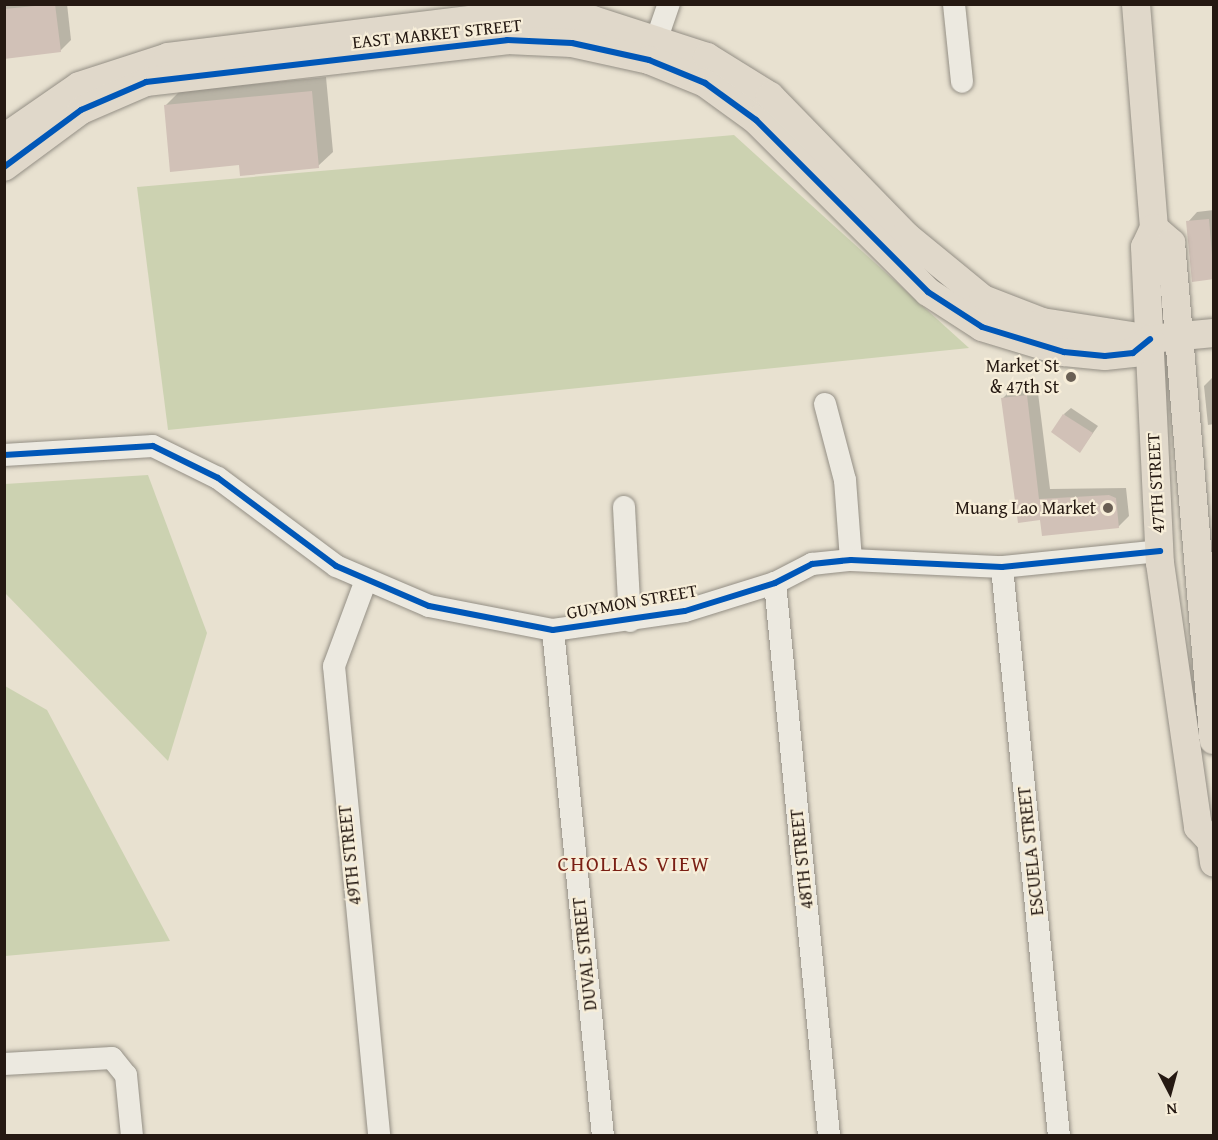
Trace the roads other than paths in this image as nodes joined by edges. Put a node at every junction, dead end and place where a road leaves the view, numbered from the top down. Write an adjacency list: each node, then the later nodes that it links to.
1 (669, 4): 4 (street)
2 (954, 4): 6 (street)
3 (1136, 4): 9 (main road, 47TH STREET)
4 (657, 38): 5 (main road); 7 (main road, EAST MARKET STREET); 12 (main road, EAST MARKET STREET)
5 (531, 39): 8 (main road, EAST MARKET STREET); 12 (main road, EAST MARKET STREET)
6 (962, 82)
7 (4, 138)
8 (4, 167)
9 (1154, 228): 11 (main road, 47TH STREET); 12 (main road, 47TH STREET)
10 (1214, 333): 11 (main road, EAST MARKET STREET)
11 (1180, 336): 12 (main road, EAST MARKET STREET); 23 (main road, 47TH STREET)
12 (1150, 339): 16 (main road, 47TH STREET)
13 (825, 404): 17 (street)
14 (4, 455): 19 (street, GUYMON STREET)
15 (624, 507): 21 (street)
16 (1160, 551): 18 (street, GUYMON STREET); 24 (main road, 47TH STREET)
17 (851, 560): 18 (street, GUYMON STREET); 20 (street, GUYMON STREET)
18 (1002, 567): 30 (street, ESCUELA STREET)
19 (366, 580): 22 (street, GUYMON STREET); 27 (street, 49TH STREET)
20 (775, 583): 21 (street, GUYMON STREET); 29 (street, 48TH STREET)
21 (630, 621): 22 (street, GUYMON STREET)
22 (553, 630): 28 (street, DUVAL STREET)
23 (1214, 740)
24 (1213, 847)
25 (4, 1064): 26 (street)
26 (132, 1136)
27 (379, 1136)
28 (603, 1136)
29 (829, 1136)
30 (1059, 1136)

